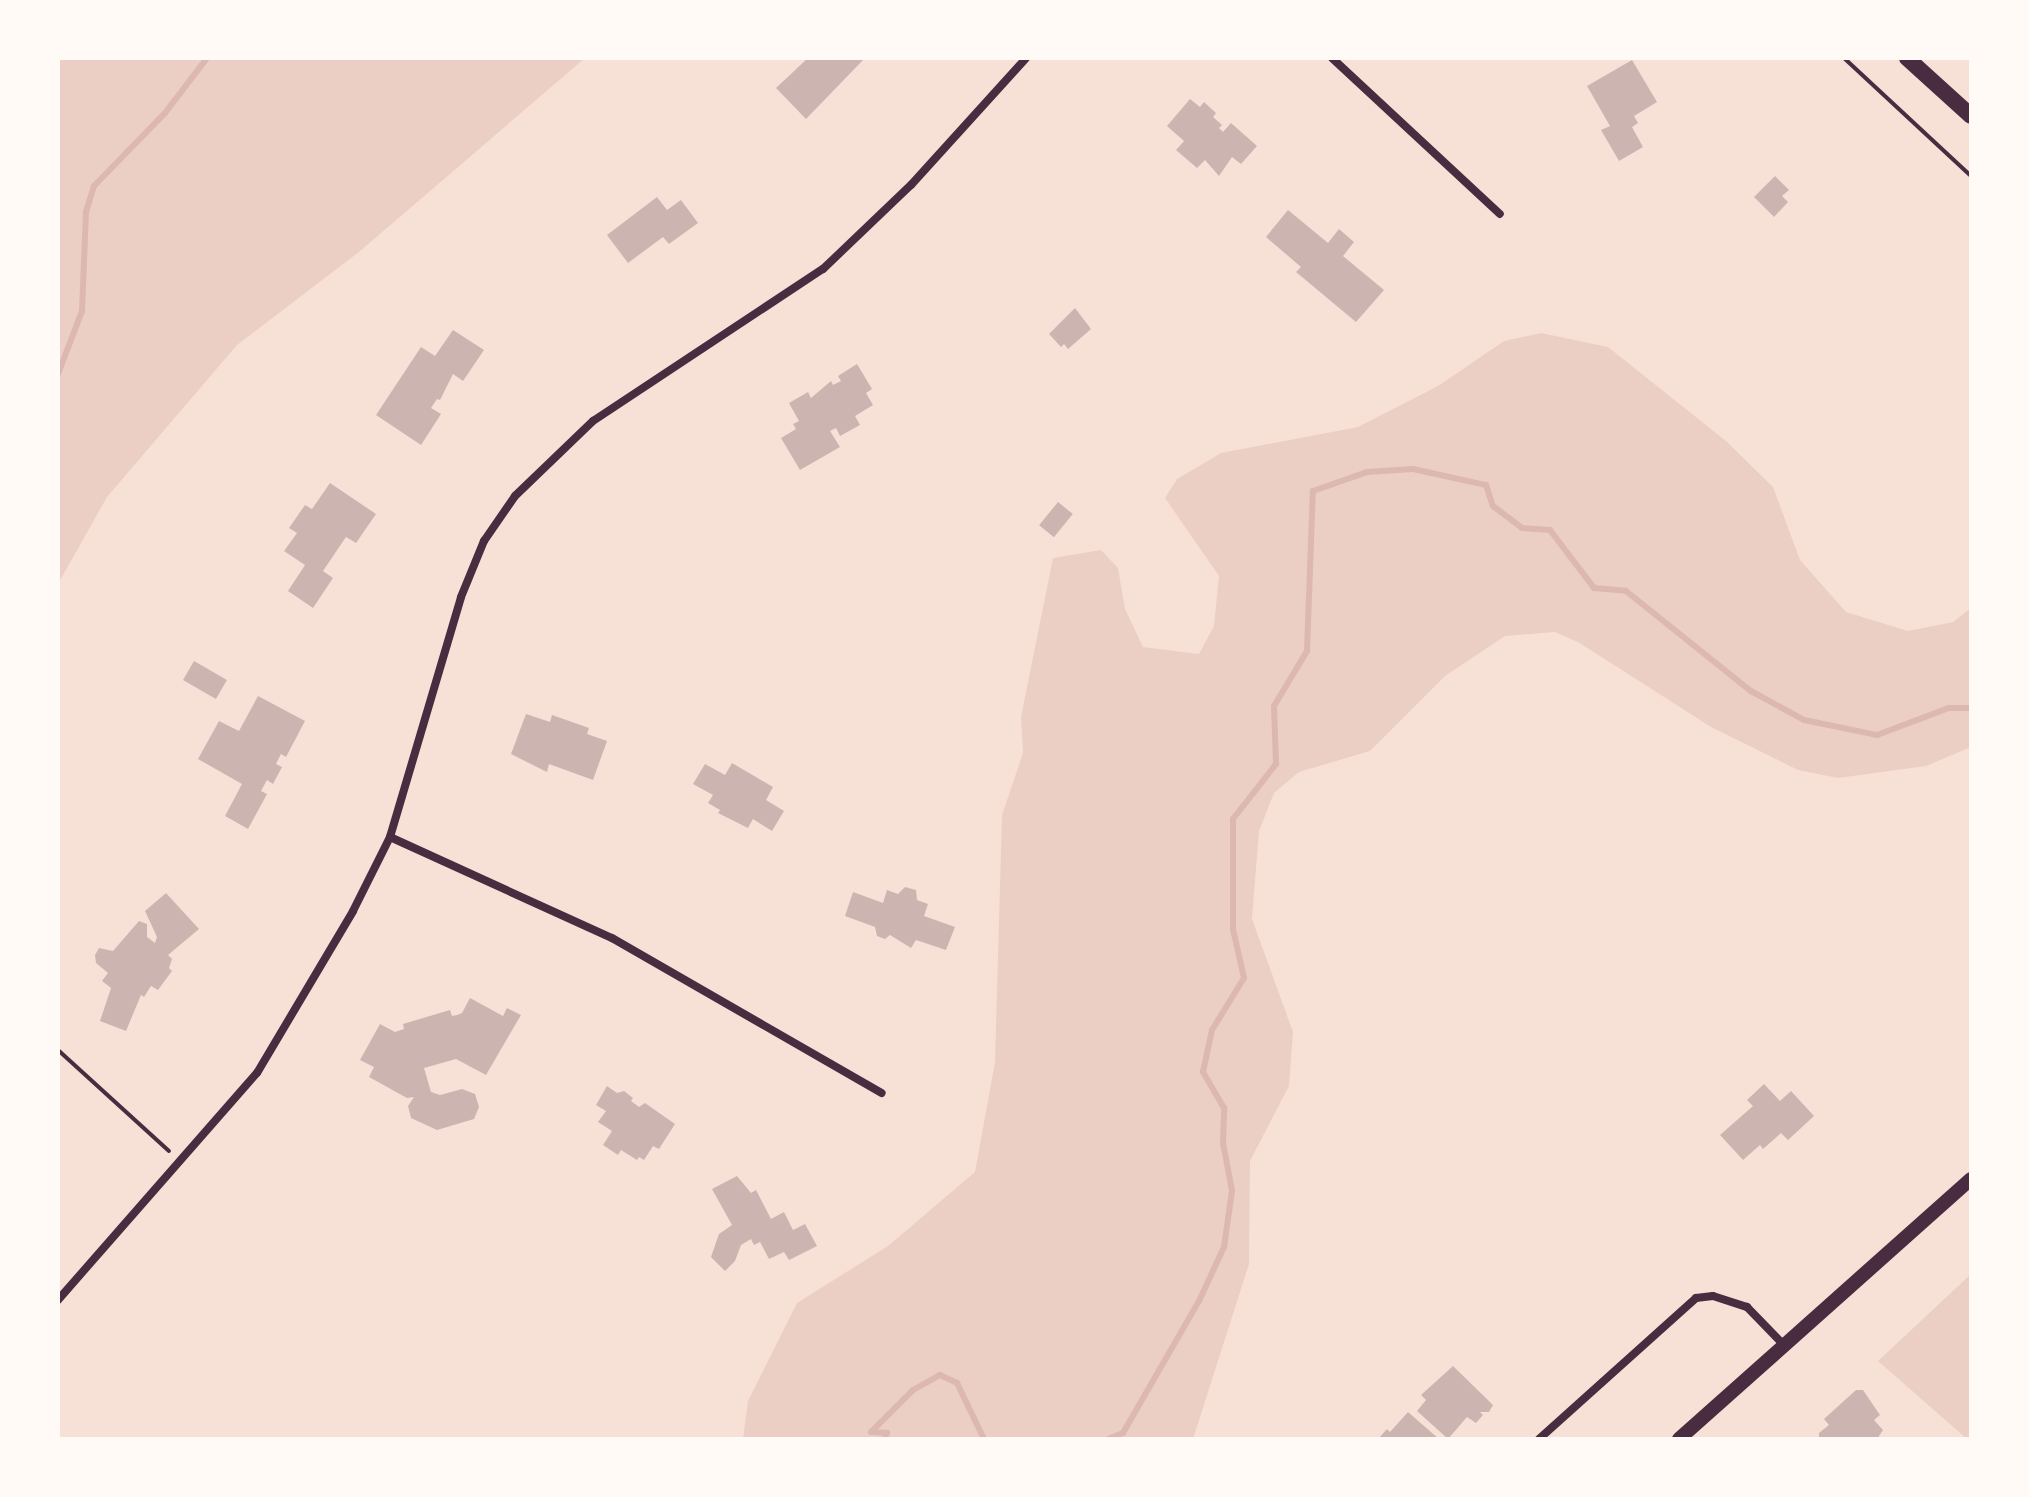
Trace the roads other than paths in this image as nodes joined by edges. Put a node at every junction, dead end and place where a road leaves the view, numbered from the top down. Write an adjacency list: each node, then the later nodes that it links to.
1 (1026, 58): 6 (street)
2 (1332, 58): 5 (street)
3 (1907, 58): 4 (main road)
4 (1971, 116)
5 (1500, 214)
6 (390, 837): 7 (street); 9 (street)
7 (882, 1093)
8 (1971, 1179): 10 (street)
9 (58, 1300)
10 (1783, 1344): 11 (street); 12 (street)
11 (1539, 1439)
12 (1679, 1439)

